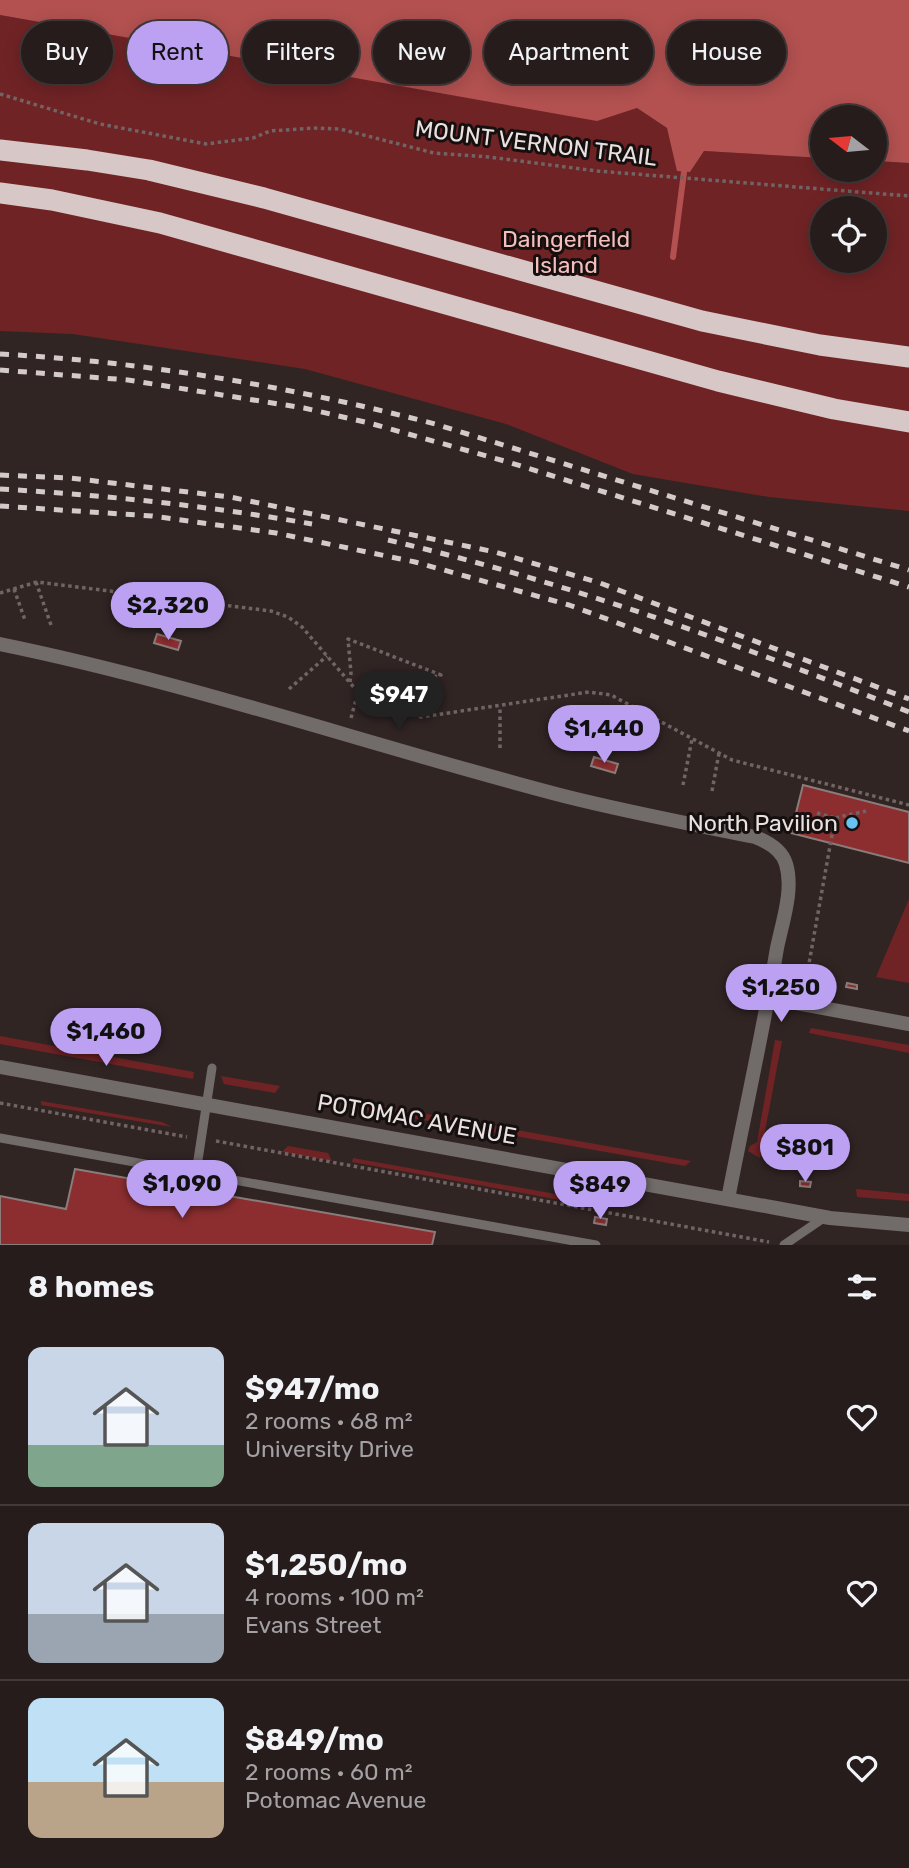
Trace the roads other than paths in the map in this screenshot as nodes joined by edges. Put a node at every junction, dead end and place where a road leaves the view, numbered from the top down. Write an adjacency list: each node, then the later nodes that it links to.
1 (0, 150): 3 (highway)
2 (0, 193): 4 (highway)
3 (909, 357)
4 (909, 422)
5 (0, 644): 6 (street)
6 (769, 998): 7 (street); 13 (street)
7 (909, 1024)
8 (0, 1067): 10 (street, POTOMAC AVENUE)
9 (212, 1068): 10 (lane)
10 (206, 1104): 12 (lane); 13 (street, POTOMAC AVENUE)
11 (0, 1138): 12 (lane)
12 (196, 1173): 16 (lane)
13 (728, 1199): 14 (street, POTOMAC AVENUE)
14 (825, 1217): 15 (street, POTOMAC AVENUE); 17 (lane)
15 (909, 1225)
16 (596, 1245)
17 (784, 1245)

